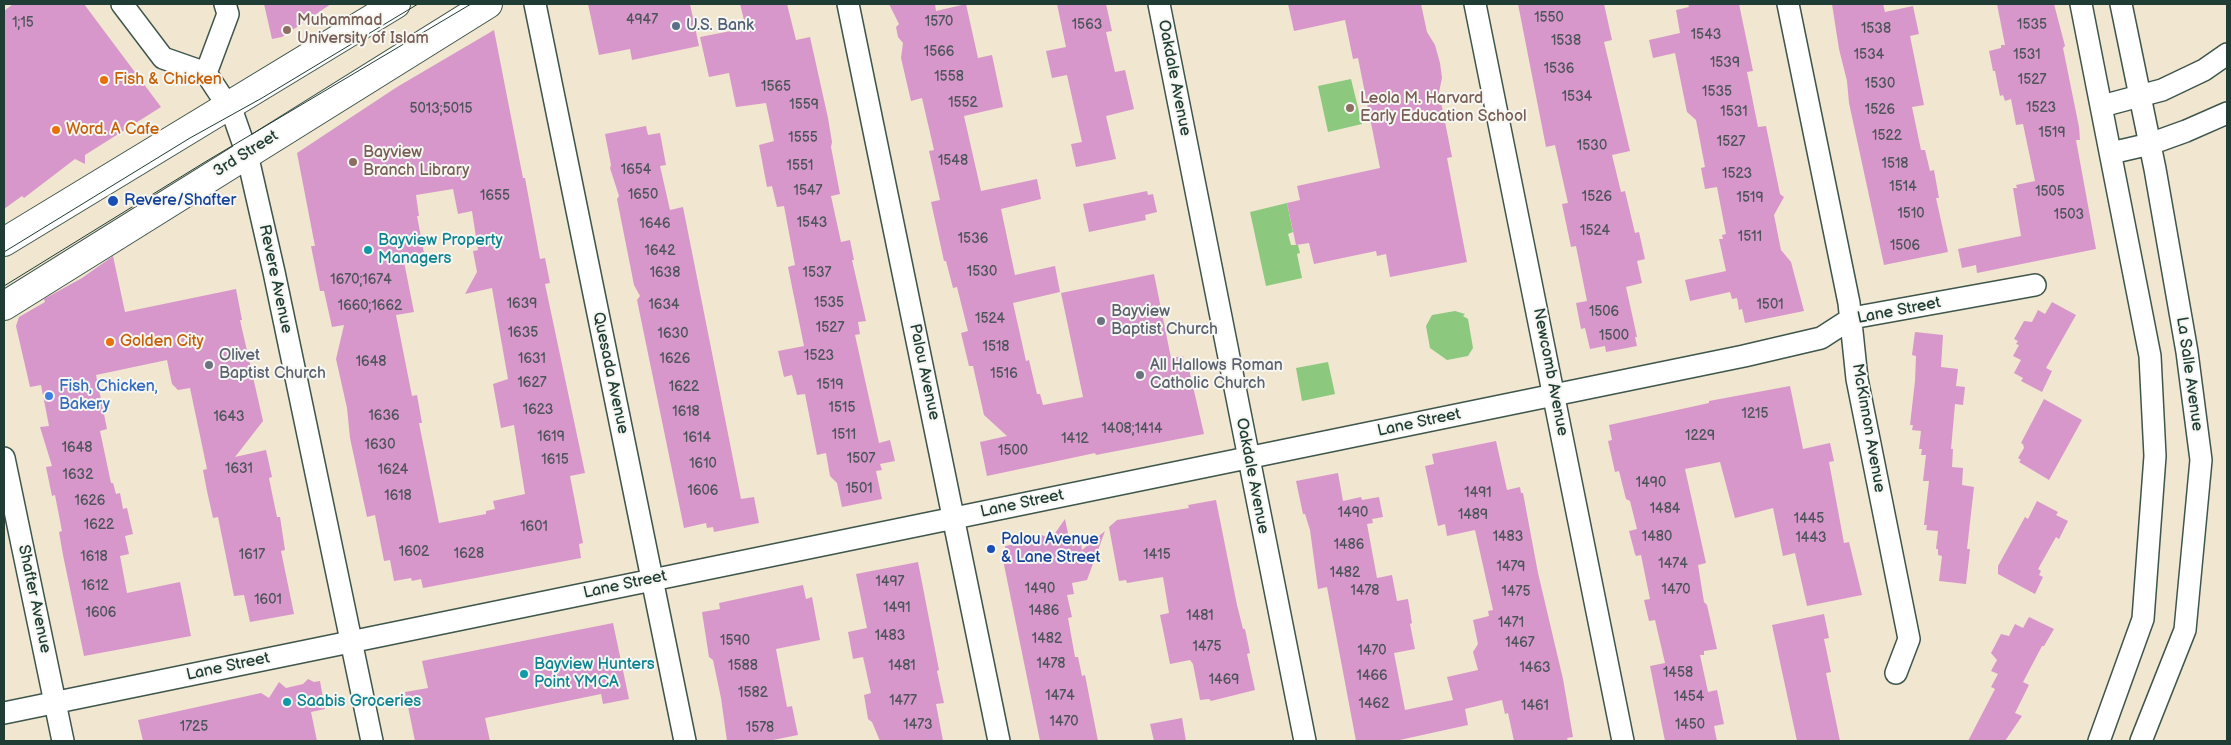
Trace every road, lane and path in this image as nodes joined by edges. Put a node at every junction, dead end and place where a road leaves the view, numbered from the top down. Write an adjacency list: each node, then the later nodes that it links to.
1 (122, 4): 13 (street)
2 (226, 4): 13 (street)
3 (396, 4): 15 (main road)
4 (488, 4): 20 (main road, 3rd Street)
5 (535, 4): 29 (street, Quesada Avenue)
6 (848, 4): 28 (street, Palou Avenue)
7 (1159, 4): 26 (street, Oakdale Avenue)
8 (1475, 4): 25 (street, Newcomb Avenue)
9 (1788, 4): 24 (street, McKinnon Avenue)
10 (2081, 4): 16 (street)
11 (2121, 4): 14 (street, La Salle Avenue)
12 (2227, 54): 14 (street)
13 (206, 73): 15 (street, Revere Avenue)
14 (2140, 97): 16 (street); 18 (street, La Salle Avenue)
15 (228, 105): 20 (street, Revere Avenue); 21 (main road)
16 (2102, 106): 19 (street)
17 (2227, 113): 18 (street)
18 (2150, 144): 19 (street); 41 (street, La Salle Avenue)
19 (2111, 153): 40 (street)
20 (247, 154): 23 (main road, 3rd Street); 30 (street, Revere Avenue)
21 (4, 242)
22 (2035, 285): 24 (street, Lane Street)
23 (4, 306)
24 (1852, 318): 25 (street, Lane Street); 31 (street, McKinnon Avenue)
25 (1554, 395): 26 (street, Lane Street); 39 (street, Newcomb Avenue)
26 (1249, 457): 28 (street, Lane Street); 38 (street, Oakdale Avenue)
27 (4, 458): 32 (street, Shafter Avenue)
28 (954, 518): 29 (street, Lane Street); 37 (street, Palou Avenue)
29 (652, 580): 30 (street, Lane Street); 36 (street, Quesada Avenue)
30 (351, 642): 32 (street, Lane Street); 35 (street, Revere Avenue)
31 (1896, 673)
32 (55, 702): 33 (street, Lane Street); 34 (street, Shafter Avenue)
33 (4, 713)
34 (63, 741)
35 (372, 741)
36 (685, 741)
37 (999, 741)
38 (1305, 741)
39 (1623, 741)
40 (2099, 741)
41 (2141, 741)

